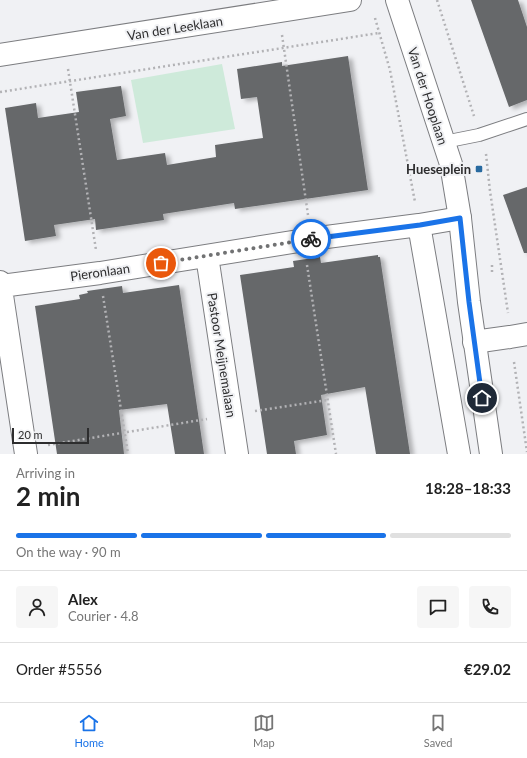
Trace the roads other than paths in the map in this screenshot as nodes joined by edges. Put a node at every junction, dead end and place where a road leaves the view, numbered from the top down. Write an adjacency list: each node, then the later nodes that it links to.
1 (350, 0): 3 (street, Van der Leeklaan)
2 (397, 0): 5 (street, Van der Hooplaan)
3 (0, 55)
4 (527, 119): 5 (lane)
5 (444, 142): 6 (street, Van der Hooplaan)
6 (460, 218): 7 (street, Pieronlaan); 11 (street, Van der Hooplaan)
7 (420, 225): 8 (street, Pieronlaan); 14 (street)
8 (207, 256): 9 (street, Pieronlaan); 13 (street, Pastoor Meijnemalaan)
9 (0, 284): 12 (street)
10 (519, 336): 11 (street)
11 (474, 342): 15 (street, Van der Hooplaan)
12 (26, 452)
13 (237, 454)
14 (459, 454)
15 (491, 454)

